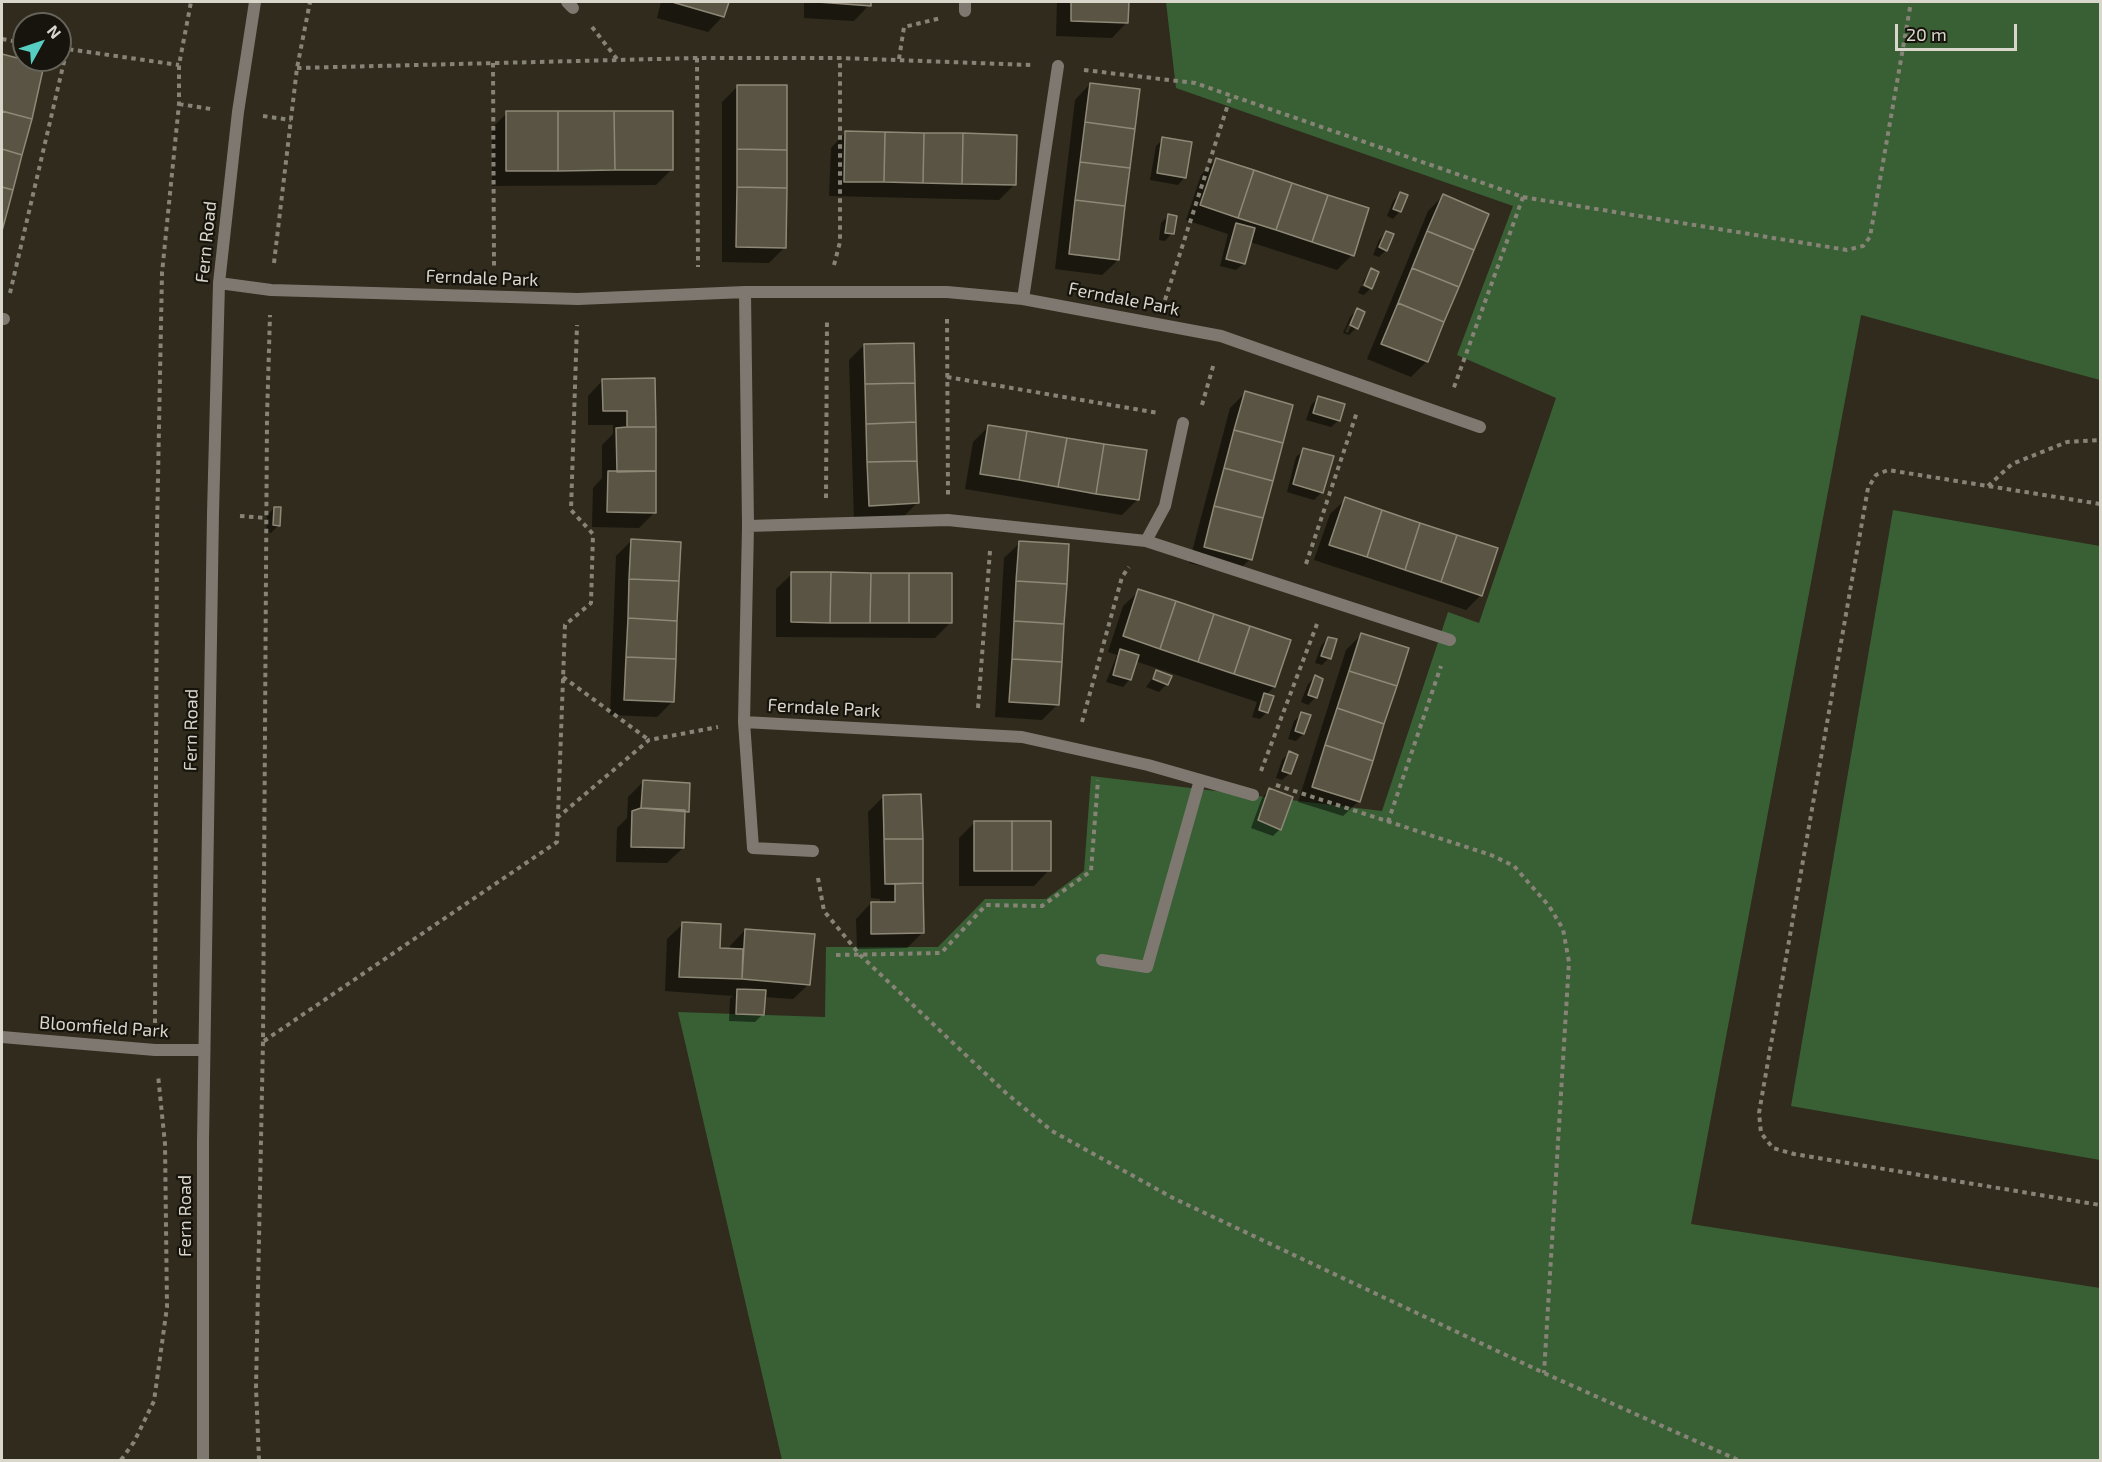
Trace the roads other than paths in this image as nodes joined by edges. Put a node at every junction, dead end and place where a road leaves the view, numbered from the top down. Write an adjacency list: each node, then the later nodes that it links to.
1 (255, 2): 3 (street, Fern Road)
2 (1058, 66): 5 (street)
3 (219, 283): 4 (street, Ferndale Park); 17 (street, Fern Road)
4 (745, 292): 5 (street, Ferndale Park); 8 (street, Ferndale Park)
5 (1023, 299): 7 (street, Ferndale Park)
6 (1183, 423): 9 (street)
7 (1480, 428)
8 (748, 526): 9 (street); 11 (street, Ferndale Park)
9 (1146, 541): 10 (street)
10 (1450, 640)
11 (744, 722): 12 (street, Ferndale Park); 14 (street)
12 (1200, 780): 13 (street, Ferndale Park); 15 (street)
13 (1253, 795)
14 (813, 851)
15 (1102, 960)
16 (2, 1037): 17 (street, Bloomfield Park)
17 (204, 1050): 18 (street, Fern Road)
18 (202, 1461)

